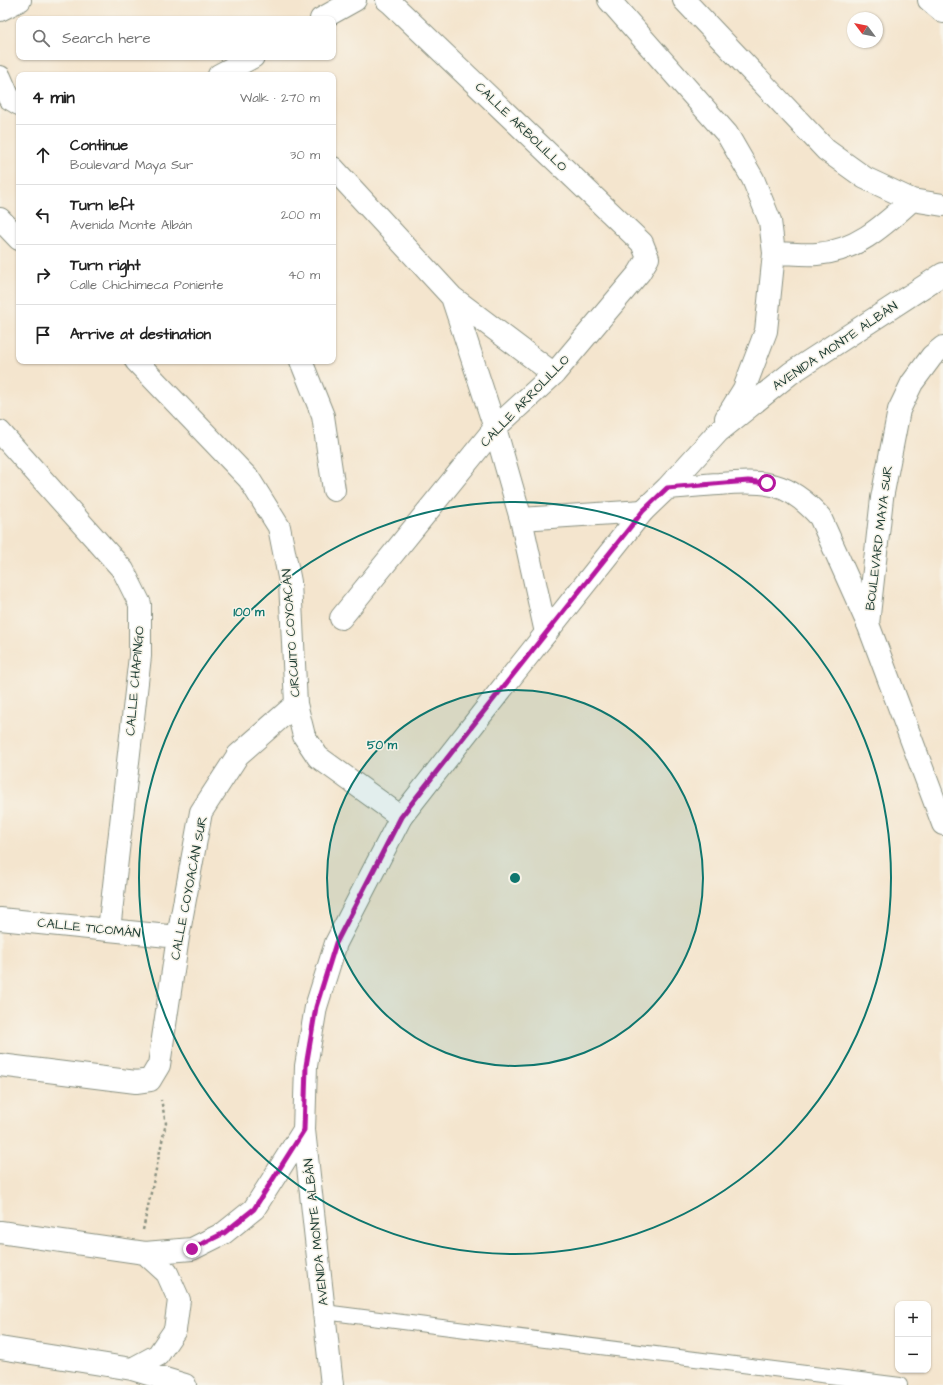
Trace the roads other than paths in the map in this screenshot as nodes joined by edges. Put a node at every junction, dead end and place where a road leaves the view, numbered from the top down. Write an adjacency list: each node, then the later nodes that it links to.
1 (20, 0): 7 (street)
2 (355, 0): 9 (street)
3 (387, 0): 20 (street, CALLE ARBOLILLO)
4 (609, 0): 19 (street)
5 (684, 0): 15 (street)
6 (929, 0): 8 (street)
7 (0, 10)
8 (943, 12)
9 (326, 16)
10 (246, 66): 11 (street)
11 (228, 72)
12 (0, 77): 13 (street)
13 (16, 102)
14 (336, 171): 22 (street)
15 (912, 200): 16 (street); 19 (street)
16 (943, 205)
17 (0, 219): 18 (street)
18 (16, 236)
19 (774, 253): 29 (street)
20 (648, 258): 26 (street, CALLE ARROLILLO)
21 (943, 274): 29 (street, AVENIDA MONTE ALBÁN)
22 (452, 297): 26 (street); 27 (street)
23 (943, 347): 35 (street, BOULEVARD MAYA SUR)
24 (139, 364): 37 (street, CIRCUITO COYOACÁN)
25 (302, 364): 31 (street)
26 (554, 374): 27 (street, CALLE ARROLILLO)
27 (495, 428): 33 (street); 34 (street, CALLE ARROLILLO)
28 (0, 432): 41 (street, CALLE CHAPINGO)
29 (718, 432): 30 (street, AVENIDA MONTE ALBÁN)
30 (667, 488): 32 (street, AVENIDA MONTE ALBÁN); 35 (street, BOULEVARD MAYA SUR)
31 (334, 490)
32 (643, 511): 33 (street); 36 (street, AVENIDA MONTE ALBÁN)
33 (521, 519): 36 (street)
34 (341, 618)
35 (868, 624): 39 (street, BOULEVARD MAYA SUR)
36 (546, 633): 38 (street, AVENIDA MONTE ALBÁN)
37 (296, 704): 38 (street, CIRCUITO COYOACÁN); 42 (street, CALLE COYOACÁN SUR)
38 (401, 817): 44 (street, AVENIDA MONTE ALBÁN)
39 (942, 817)
40 (0, 919): 41 (street, CALLE TICOMÁN)
41 (108, 930): 42 (street, CALLE TICOMÁN)
42 (178, 937): 43 (street, CALLE COYOACÁN SUR)
43 (0, 1065)
44 (304, 1130): 46 (street); 47 (street, AVENIDA MONTE ALBÁN)
45 (0, 1232): 46 (street)
46 (141, 1252): 49 (street)
47 (324, 1312): 51 (street, AVENIDA MONTE ALBÁN); 52 (lane)
48 (0, 1348): 49 (street)
49 (132, 1369): 50 (street)
50 (185, 1385)
51 (334, 1385)
52 (900, 1385)

